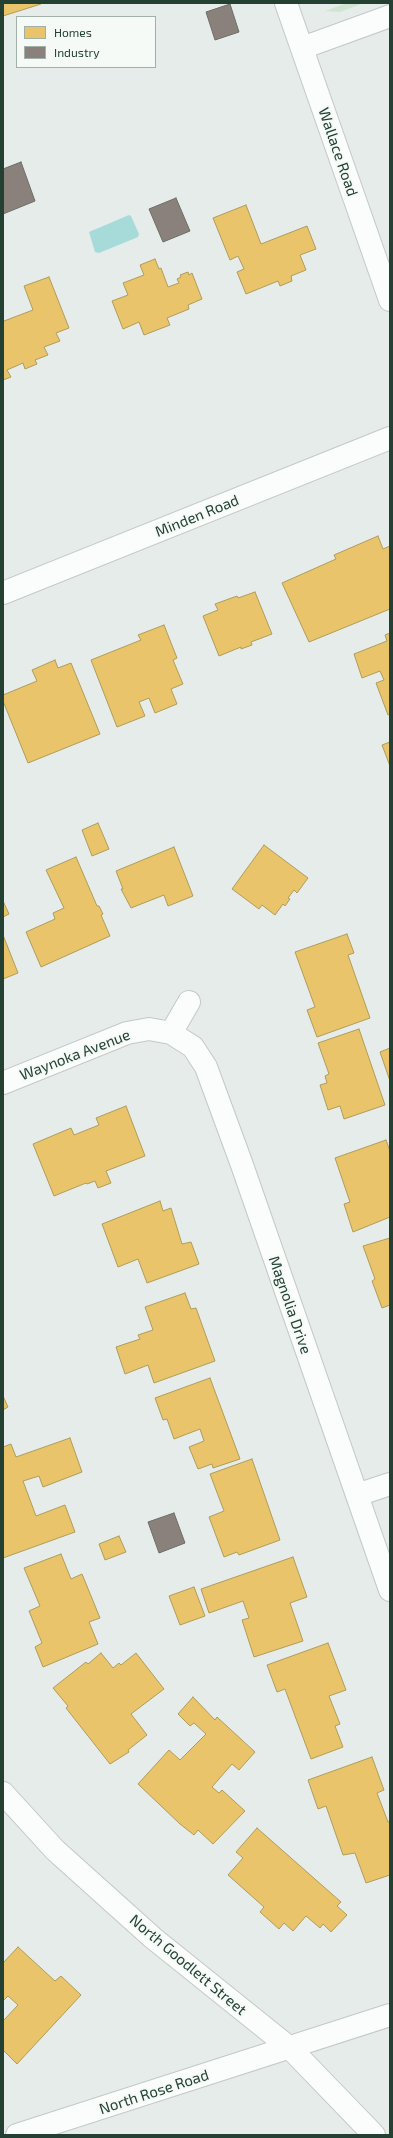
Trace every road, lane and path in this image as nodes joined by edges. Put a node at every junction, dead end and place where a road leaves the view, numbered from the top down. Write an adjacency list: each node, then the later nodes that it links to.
1 (286, 3): 3 (street, Wallace Road)
2 (390, 16): 3 (street)
3 (302, 48): 4 (street, Wallace Road)
4 (390, 300)
5 (390, 438): 6 (street, Minden Road)
6 (3, 593)
7 (189, 1002): 8 (street)
8 (171, 1033): 9 (street, Waynoka Avenue); 11 (street, Magnolia Drive)
9 (3, 1083)
10 (390, 1484): 11 (street)
11 (357, 1495): 12 (street, Magnolia Drive)
12 (390, 1590)
13 (3, 1793): 15 (street, North Goodlett Street)
14 (390, 2015): 15 (street)
15 (290, 2048): 16 (street, North Rose Road); 17 (street, North Goodlett Street)
16 (17, 2135)
17 (374, 2135)

